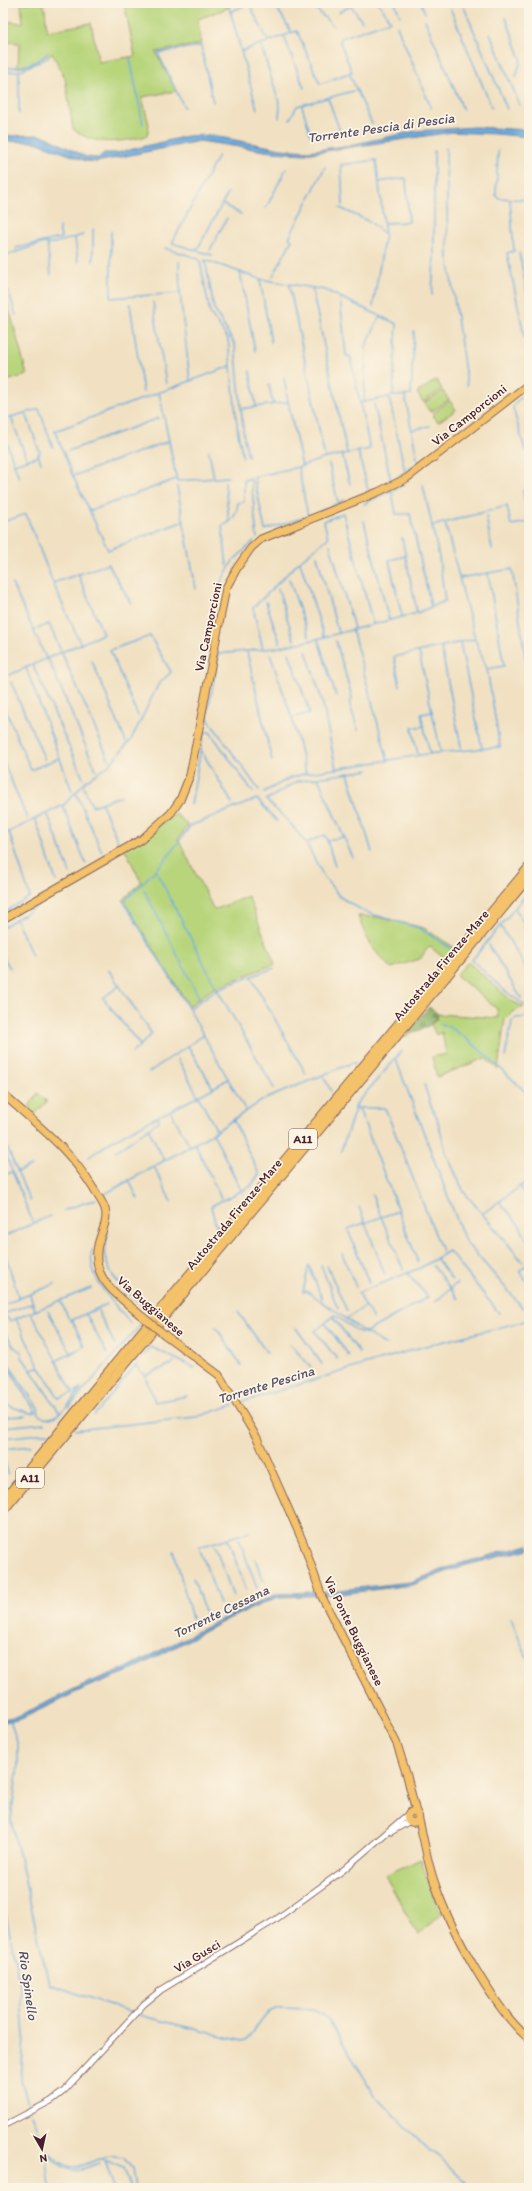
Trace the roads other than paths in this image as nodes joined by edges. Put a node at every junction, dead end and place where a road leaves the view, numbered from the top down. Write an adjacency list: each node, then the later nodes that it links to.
1 (529, 384): 4 (main road, Via Camporcioni)
2 (529, 867): 7 (highway, Autostrada Firenze-Mare / A11)
3 (529, 877): 7 (highway, Autostrada Firenze-Mare / A11)
4 (3, 919)
5 (3, 1094): 6 (main road, Via Buggianese, bridge)
6 (240, 1410): 11 (main road, Via Ponte Buggianese)
7 (81, 1412): 8 (highway, Autostrada Firenze-Mare / A11)
8 (54, 1444): 9 (highway, Autostrada Firenze-Mare / A11); 10 (highway, Autostrada Firenze-Mare / A11)
9 (3, 1501)
10 (3, 1511)
11 (412, 1817): 12 (main road, Via Ponte Buggianese); 13 (street, Via Gusci)
12 (529, 2039)
13 (3, 2126)

